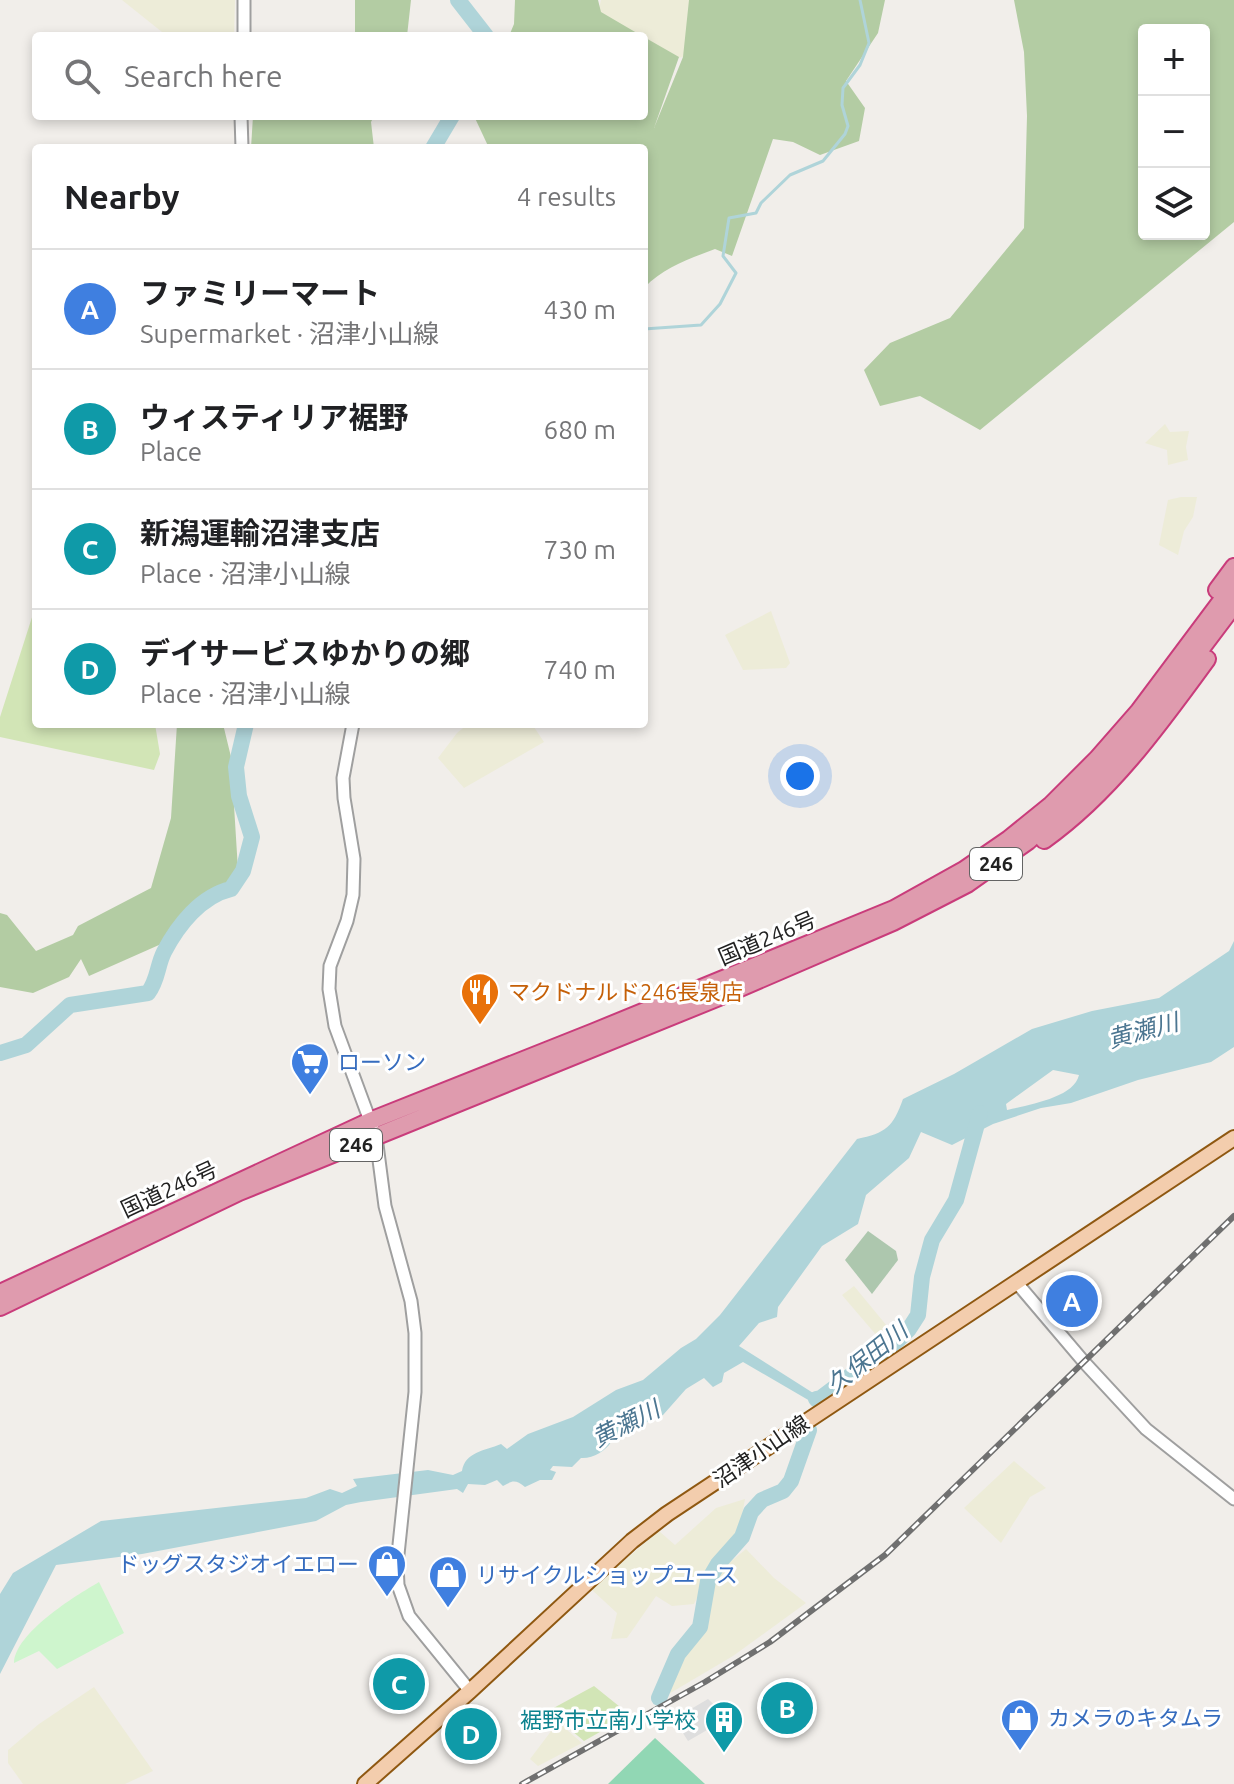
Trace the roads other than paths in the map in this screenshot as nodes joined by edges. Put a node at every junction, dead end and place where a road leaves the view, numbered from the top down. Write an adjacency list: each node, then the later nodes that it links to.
1 (244, 0): 2 (street)
2 (244, 32)
3 (241, 120): 4 (street)
4 (242, 144)
5 (1234, 567): 11 (highway)
6 (1234, 584): 9 (highway, 国道246号 / 246)
7 (1234, 605): 9 (highway, 国道246号 / 246)
8 (1234, 623): 12 (highway)
9 (1202, 638): 11 (highway, 国道246号 / 246); 12 (highway, 国道246号 / 246)
10 (352, 728): 13 (street)
11 (1009, 839): 13 (highway, 国道246号 / 246)
12 (967, 884): 14 (highway, 国道246号 / 246)
13 (370, 1121): 14 (street); 17 (highway, 国道246号 / 246)
14 (376, 1137): 18 (highway, 国道246号 / 246); 20 (street)
15 (1234, 1138): 16 (main road, 沼津小山線)
16 (1017, 1283): 19 (street); 20 (main road, 沼津小山線)
17 (0, 1293)
18 (0, 1307)
19 (1234, 1499)
20 (470, 1691): 21 (main road, 沼津小山線)
21 (365, 1784)

